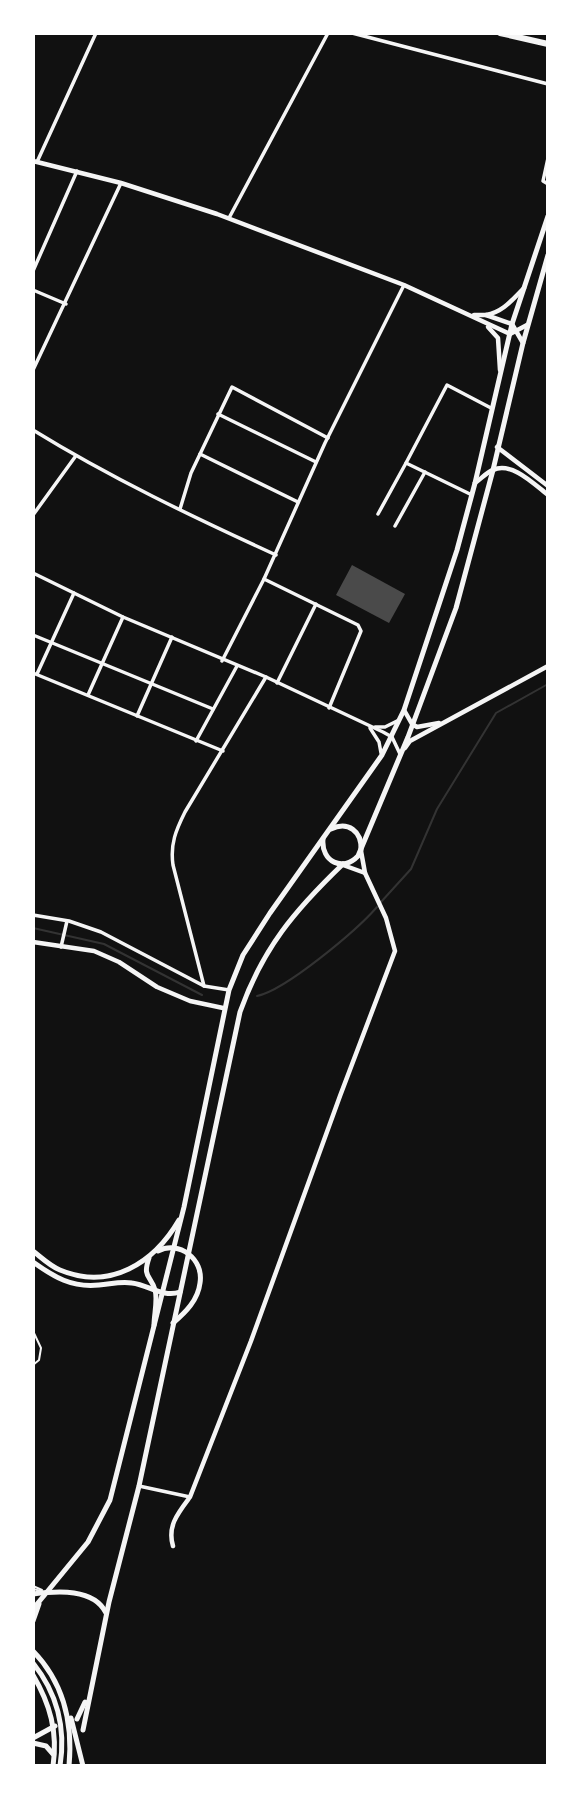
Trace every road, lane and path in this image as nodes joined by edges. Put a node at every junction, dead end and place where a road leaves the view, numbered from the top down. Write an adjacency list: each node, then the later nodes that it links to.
1 (96, 33): 8 (street)
2 (328, 33): 13 (street)
3 (352, 33): 6 (street)
4 (500, 33): 5 (highway)
5 (547, 44)
6 (548, 84)
7 (548, 158): 11 (street)
8 (35, 161): 9 (main road)
9 (77, 171): 10 (main road); 16 (street)
10 (121, 183): 13 (main road); 20 (street)
11 (548, 184)
12 (548, 216): 18 (main road)
13 (229, 218): 17 (main road)
14 (548, 255): 15 (main road)
15 (546, 264): 24 (main road)
16 (33, 271)
17 (404, 285): 21 (main road); 33 (street)
18 (524, 288): 22 (main road); 23 (main road)
19 (33, 290): 20 (street)
20 (66, 304): 28 (street)
21 (470, 315): 22 (main road); 26 (main road); 29 (main road)
22 (486, 315): 23 (main road)
23 (512, 324): 25 (main road); 26 (main road)
24 (527, 325): 25 (main road); 27 (main road)
25 (517, 331): 26 (main road); 27 (main road)
26 (510, 334): 29 (main road)
27 (523, 343): 34 (main road)
28 (33, 370)
29 (499, 375): 30 (main road)
30 (492, 408): 38 (street); 41 (main road)
31 (218, 414): 33 (street); 35 (street); 37 (street)
32 (33, 430): 36 (street)
33 (328, 438): 37 (street)
34 (497, 447): 39 (main road); 42 (main road)
35 (200, 454): 45 (street); 46 (street)
36 (75, 456): 46 (street); 47 (street)
37 (316, 463): 45 (street)
38 (406, 463): 40 (street); 48 (street)
39 (493, 470): 41 (main road); 44 (main road); 74 (main road)
40 (425, 472): 43 (street); 49 (street)
41 (475, 484): 43 (main road)
42 (548, 486)
43 (472, 495): 70 (main road)
44 (548, 495)
45 (298, 502): 50 (street)
46 (180, 509): 50 (street)
47 (33, 514)
48 (378, 514)
49 (395, 526)
50 (276, 555): 52 (street)
51 (33, 573): 53 (street)
52 (264, 579): 54 (street); 59 (street)
53 (74, 593): 55 (street); 58 (street)
54 (316, 604): 66 (street); 68 (street)
55 (123, 617): 57 (street); 60 (street)
56 (33, 635): 58 (street)
57 (172, 638): 59 (street); 65 (street)
58 (51, 642): 60 (street); 63 (street)
59 (222, 660): 61 (street)
60 (102, 663): 65 (street); 67 (street)
61 (237, 666): 64 (street); 69 (street)
62 (548, 666): 73 (main road)
63 (35, 673): 67 (street)
64 (266, 677): 66 (street); 78 (street)
65 (151, 683): 69 (street); 71 (street)
66 (277, 683): 68 (street)
67 (88, 695): 71 (street)
68 (329, 708): 75 (street)
69 (213, 709): 77 (street)
70 (404, 710): 72 (main road); 74 (main road)
71 (137, 716): 77 (street)
72 (400, 719): 75 (street); 76 (main road)
73 (447, 720): 74 (main road); 79 (main road)
74 (412, 724): 79 (main road)
75 (369, 727): 76 (street); 80 (street)
76 (392, 737): 79 (street); 80 (main road)
77 (196, 741): 78 (street)
78 (223, 751): 89 (street)
79 (400, 754): 82 (main road)
80 (382, 755): 81 (main road)
81 (326, 834): 82 (main road); 83 (main road); 90 (main road)
82 (361, 850): 83 (main road); 84 (main road)
83 (343, 864): 84 (main road); 96 (main road)
84 (365, 873): 107 (main road)
85 (33, 915): 86 (street)
86 (66, 921): 88 (street); 89 (street)
87 (33, 942): 88 (main road)
88 (61, 947): 91 (main road)
89 (204, 986): 90 (street)
90 (229, 990): 91 (main road)
91 (223, 1008): 92 (main road)
92 (184, 1208): 93 (main road); 95 (main road)
93 (175, 1247): 95 (main road); 96 (main road); 101 (main road)
94 (33, 1251): 97 (main road)
95 (155, 1252): 97 (main road)
96 (188, 1254): 100 (main road); 102 (main road)
97 (149, 1258): 99 (main road)
98 (33, 1262): 99 (main road)
99 (155, 1289): 101 (main road); 104 (main road)
100 (180, 1292): 101 (main road); 102 (main road)
101 (164, 1294): 104 (main road)
102 (173, 1323): 106 (main road)
103 (33, 1331): 105 (lane)
104 (153, 1336): 110 (main road)
105 (33, 1365)
106 (139, 1486): 107 (street); 112 (main road)
107 (190, 1497): 108 (main road)
108 (173, 1546)
109 (33, 1590): 110 (main road)
110 (46, 1592): 111 (main road); 112 (main road); 113 (main road)
111 (33, 1609)
112 (106, 1613): 117 (main road)
113 (33, 1620)
114 (33, 1651): 118 (main road)
115 (33, 1663): 126 (main road)
116 (34, 1676): 120 (main road)
117 (88, 1696): 119 (main road); 121 (main road)
118 (67, 1708): 127 (main road); 128 (main road)
119 (77, 1719)
120 (56, 1726): 122 (main road); 124 (main road)
121 (83, 1730)
122 (33, 1738)
123 (33, 1743): 124 (main road)
124 (54, 1756): 125 (main road)
125 (53, 1766)
126 (61, 1766)
127 (69, 1766)
128 (83, 1766)

